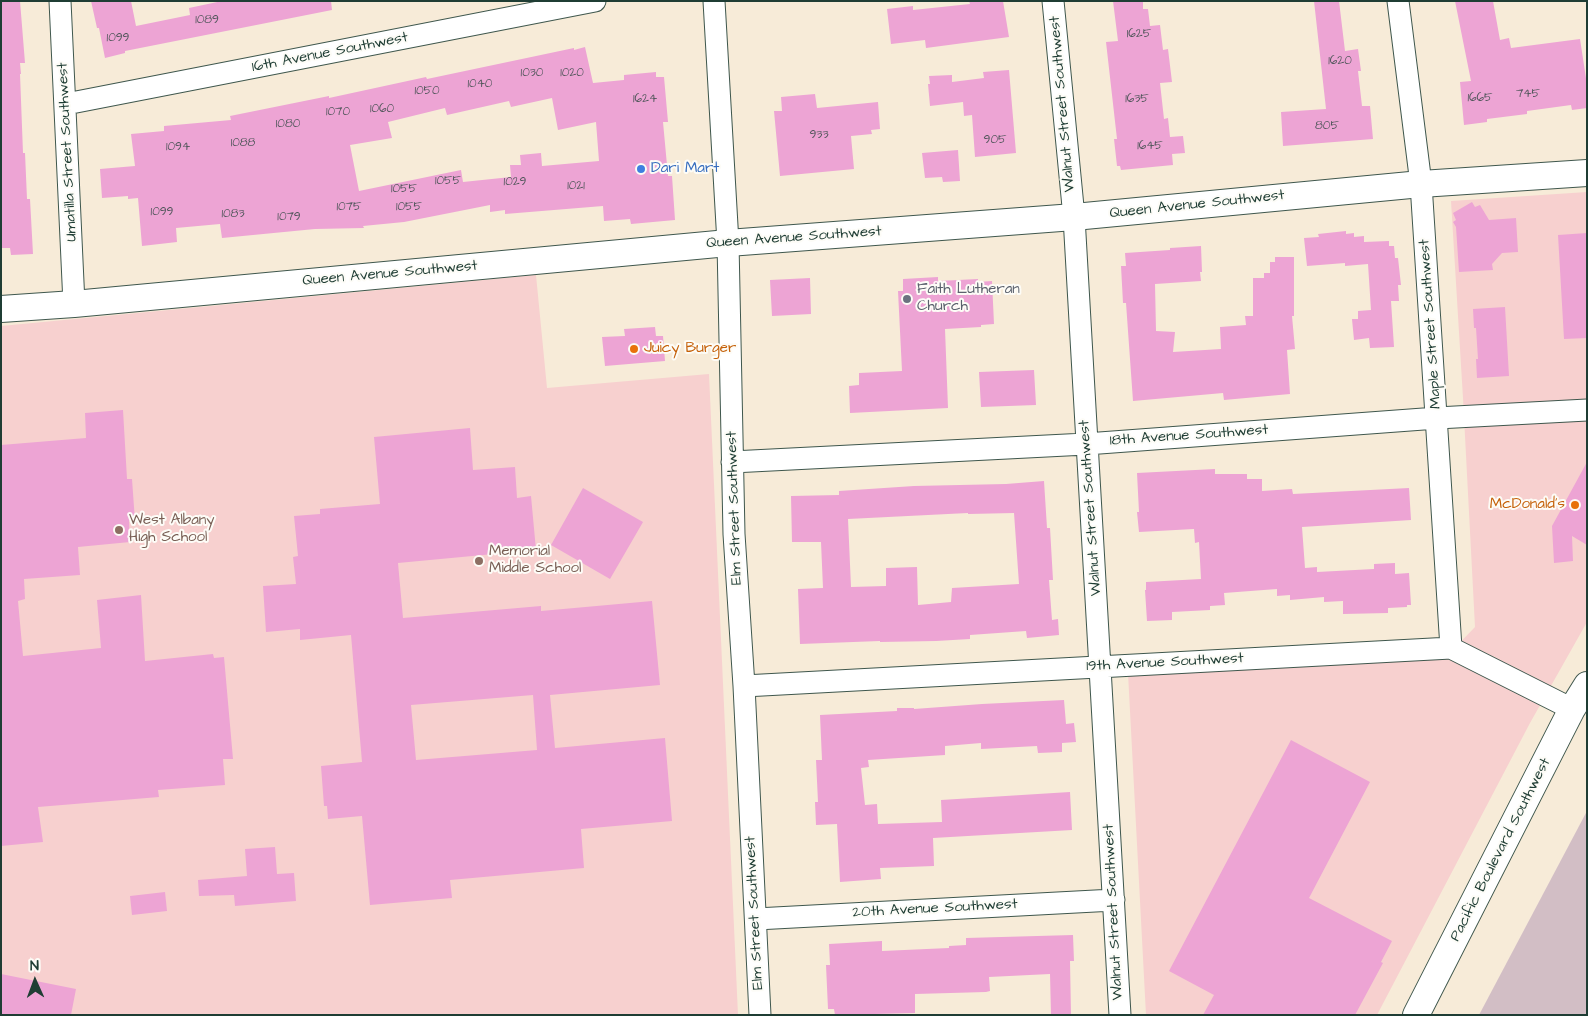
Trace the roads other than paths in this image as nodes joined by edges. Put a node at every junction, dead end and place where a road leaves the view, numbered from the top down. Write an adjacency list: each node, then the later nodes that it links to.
1 (60, 1): 6 (street, Umatilla Street Southwest)
2 (594, 1): 6 (street, 16th Avenue Southwest)
3 (714, 1): 10 (street, Elm Street Southwest)
4 (1053, 1): 9 (street, Walnut Street Southwest)
5 (1398, 1): 8 (street, Maple Street Southwest)
6 (66, 104): 11 (street, Umatilla Street Southwest)
7 (1587, 173): 8 (main road, Queen Avenue Southwest)
8 (1421, 184): 9 (main road, Queen Avenue Southwest); 14 (street, Maple Street Southwest)
9 (1074, 217): 10 (main road, Queen Avenue Southwest); 15 (street, Walnut Street Southwest)
10 (728, 243): 11 (main road, Queen Avenue Southwest); 16 (street, Elm Street Southwest)
11 (74, 304): 12 (main road, Queen Avenue Southwest)
12 (1, 309)
13 (1587, 410): 14 (street, 18th Avenue Southwest)
14 (1437, 418): 15 (street, 18th Avenue Southwest); 17 (street, Maple Street Southwest)
15 (1086, 444): 16 (street, 18th Avenue Southwest); 18 (street, Walnut Street Southwest)
16 (732, 462): 20 (street, Elm Street Southwest)
17 (1451, 648): 18 (street, 19th Avenue Southwest); 21 (street, 19th Avenue Southwest)
18 (1101, 666): 20 (street, 19th Avenue Southwest); 22 (street, Walnut Street Southwest)
19 (1587, 685): 21 (main road, Pacific Boulevard Southwest)
20 (744, 686): 23 (street, Elm Street Southwest)
21 (1572, 709): 26 (main road, Pacific Boulevard Southwest)
22 (1114, 900): 23 (street, 20th Avenue Southwest); 25 (street, Walnut Street Southwest)
23 (756, 919): 24 (street, Elm Street Southwest)
24 (760, 1015)
25 (1120, 1015)
26 (1416, 1015)

